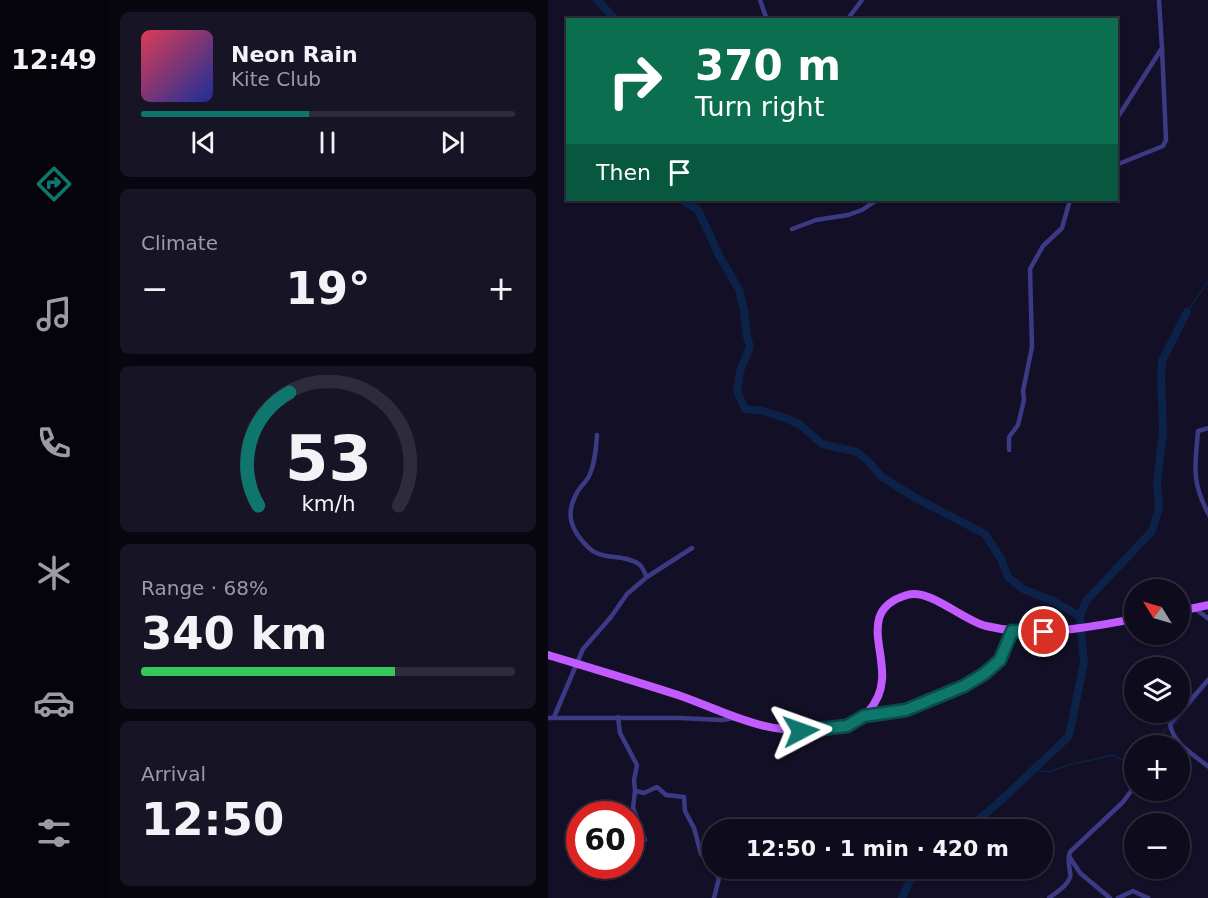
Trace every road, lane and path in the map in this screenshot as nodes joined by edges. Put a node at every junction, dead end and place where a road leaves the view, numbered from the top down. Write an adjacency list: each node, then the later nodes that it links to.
1 (760, 0): 4 (street)
2 (862, 0): 5 (street)
3 (1159, 0): 6 (street)
4 (766, 18)
5 (848, 18)
6 (1162, 48): 7 (street); 8 (street)
7 (1118, 117)
8 (1118, 164)
9 (876, 201): 11 (street)
10 (1070, 201): 14 (street)
11 (792, 229)
12 (1208, 428): 15 (street)
13 (597, 435): 17 (street)
14 (1009, 450)
15 (1208, 515)
16 (692, 548): 17 (street)
17 (647, 577): 25 (street)
18 (1208, 605): 19 (main road)
19 (1194, 608): 20 (main road); 21 (street)
20 (1190, 609)
21 (1208, 620)
22 (1124, 621): 23 (main road)
23 (1012, 631): 27 (street); 27 (main road)
24 (548, 655): 25 (main road)
25 (576, 663): 29 (street); 30 (main road)
26 (1208, 678): 31 (street)
27 (864, 716): 30 (main road)
28 (617, 717): 29 (street); 30 (street); 34 (street)
29 (551, 718)
30 (735, 718)
31 (1172, 735)
32 (1190, 754): 33 (street)
33 (1208, 767)
34 (635, 791): 36 (street); 38 (street)
35 (1124, 801): 37 (street)
36 (645, 840)
37 (1069, 856): 39 (street); 40 (street)
38 (714, 898)
39 (1049, 898)
40 (1110, 898)
41 (1118, 898): 42 (street)
42 (1148, 898)

